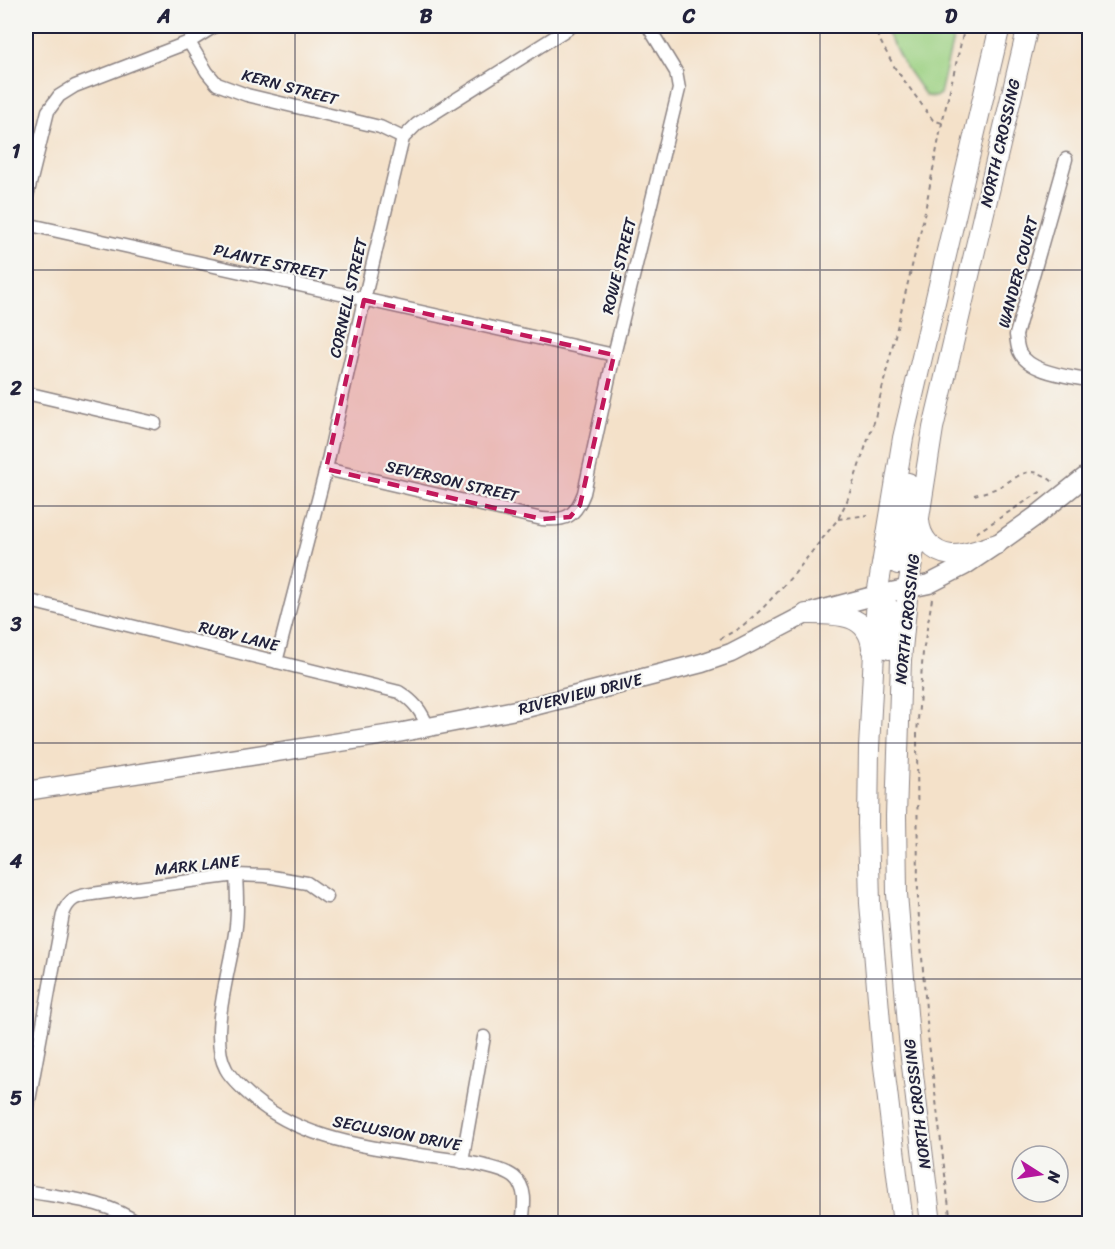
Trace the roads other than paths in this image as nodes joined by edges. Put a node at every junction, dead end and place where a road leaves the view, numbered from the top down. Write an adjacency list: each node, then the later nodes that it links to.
1 (215, 26): 6 (street)
2 (572, 26): 7 (street)
3 (648, 26): 12 (street, ROWE STREET)
4 (1000, 26): 13 (main road, NORTH CROSSING)
5 (1028, 26): 19 (main road, NORTH CROSSING)
6 (189, 42): 7 (street, KERN STREET); 9 (street)
7 (403, 138): 11 (street, CORNELL STREET)
8 (1066, 159): 14 (street, WANDER COURT)
9 (26, 200)
10 (26, 224): 11 (street, PLANTE STREET)
11 (364, 300): 12 (street, PLANTE STREET); 17 (street, CORNELL STREET)
12 (614, 355): 20 (street, ROWE STREET)
13 (920, 362): 22 (main road); 23 (main road, NORTH CROSSING)
14 (1089, 381)
15 (26, 393): 16 (street)
16 (155, 423)
17 (326, 469): 20 (street, SEVERSON STREET); 26 (street, CORNELL STREET)
18 (1089, 473): 21 (street, RIVERVIEW DRIVE)
19 (919, 514): 21 (main road); 22 (main road, NORTH CROSSING)
20 (570, 517)
21 (997, 544): 22 (street, RIVERVIEW DRIVE)
22 (908, 588): 23 (street, RIVERVIEW DRIVE); 30 (main road, NORTH CROSSING)
23 (877, 594): 25 (street, RIVERVIEW DRIVE); 27 (main road, NORTH CROSSING); 30 (main road)
24 (26, 600): 26 (street, RUBY LANE)
25 (806, 614): 27 (main road); 28 (street, RIVERVIEW DRIVE)
26 (276, 662): 28 (street, RUBY LANE)
27 (873, 665): 35 (main road, NORTH CROSSING)
28 (428, 727): 29 (street, RIVERVIEW DRIVE)
29 (26, 791)
30 (896, 816): 42 (main road, NORTH CROSSING)
31 (236, 875): 32 (street, MARK LANE); 34 (street, MARK LANE); 36 (street, SECLUSION DRIVE)
32 (327, 897)
33 (484, 1037): 36 (street)
34 (26, 1117)
35 (892, 1135): 40 (main road, NORTH CROSSING); 41 (main road)
36 (462, 1162): 39 (street, SECLUSION DRIVE)
37 (26, 1191): 38 (street)
38 (139, 1224)
39 (522, 1224)
40 (903, 1224)
41 (913, 1224)
42 (931, 1224)

